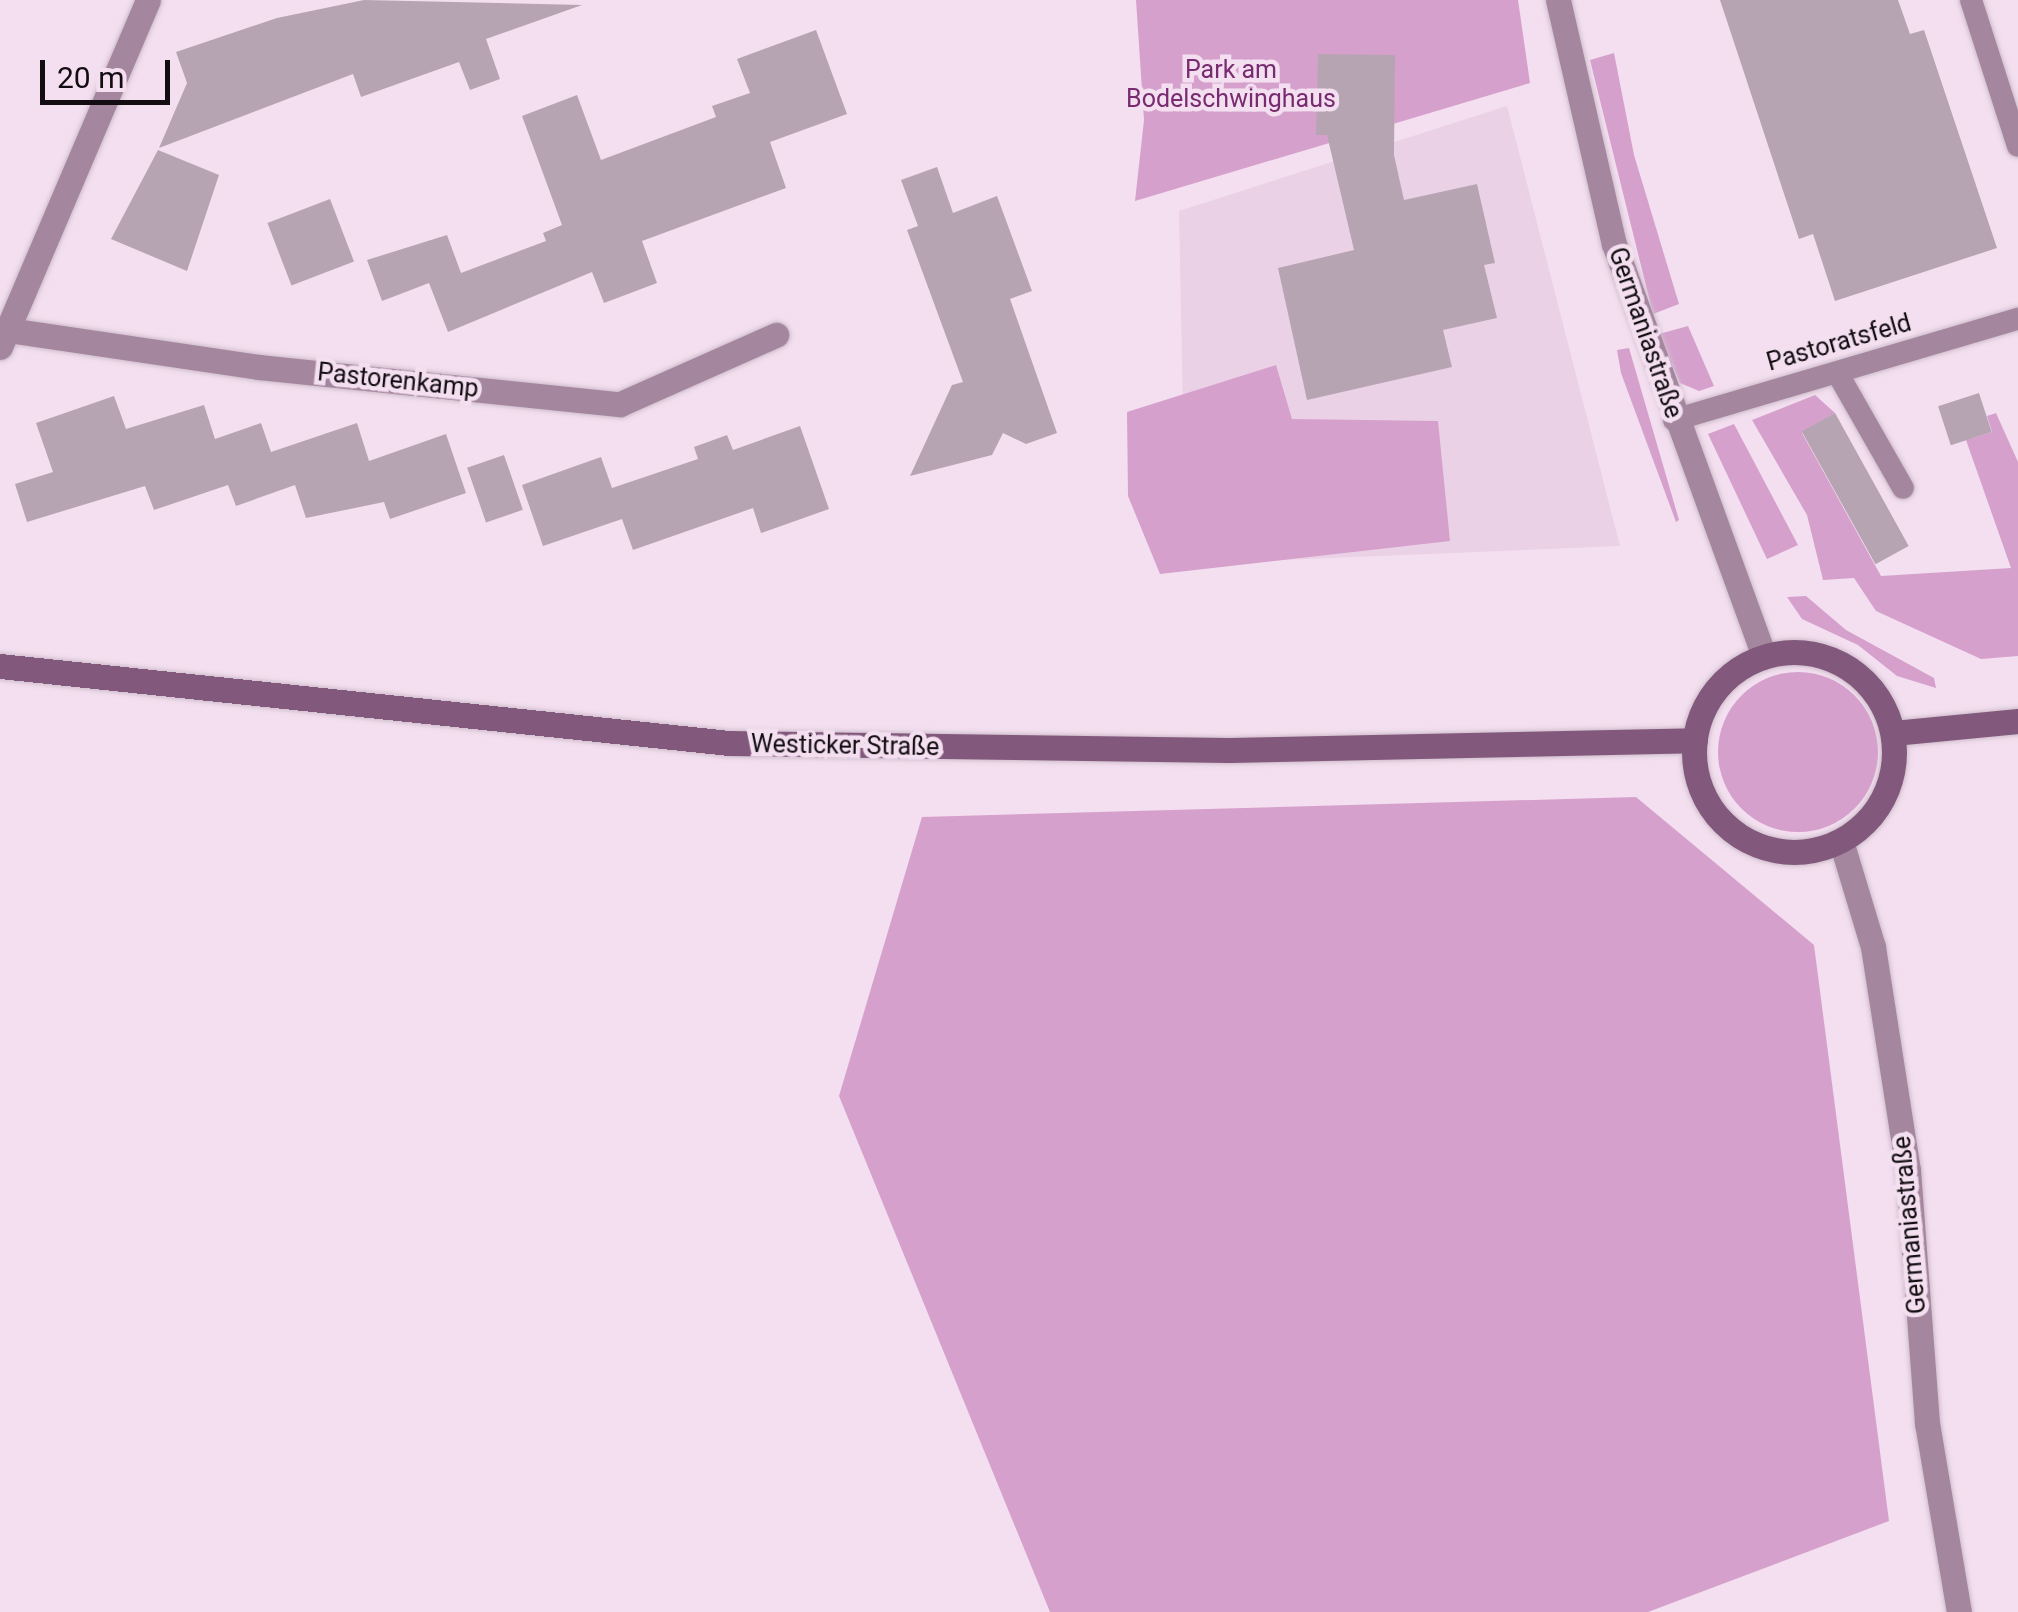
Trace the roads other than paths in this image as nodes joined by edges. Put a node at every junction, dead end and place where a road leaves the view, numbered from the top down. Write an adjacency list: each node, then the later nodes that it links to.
1 (148, 0): 7 (street)
2 (1558, 0): 9 (street, Germaniastraße)
3 (1971, 0): 4 (lane)
4 (2018, 146)
5 (2018, 319): 8 (lane, Pastoratsfeld)
6 (776, 335): 7 (street, Pastorenkamp)
7 (4, 338)
8 (1838, 374): 9 (lane, Pastoratsfeld); 10 (lane)
9 (1674, 420): 11 (street, Germaniastraße)
10 (1902, 488)
11 (1764, 656): 14 (street); 15 (street)
12 (0, 666): 15 (street, Westicker Straße)
13 (2018, 721): 14 (street)
14 (1893, 732): 16 (street)
15 (1695, 740): 16 (street)
16 (1841, 842): 17 (street, Germaniastraße)
17 (1959, 1612)

